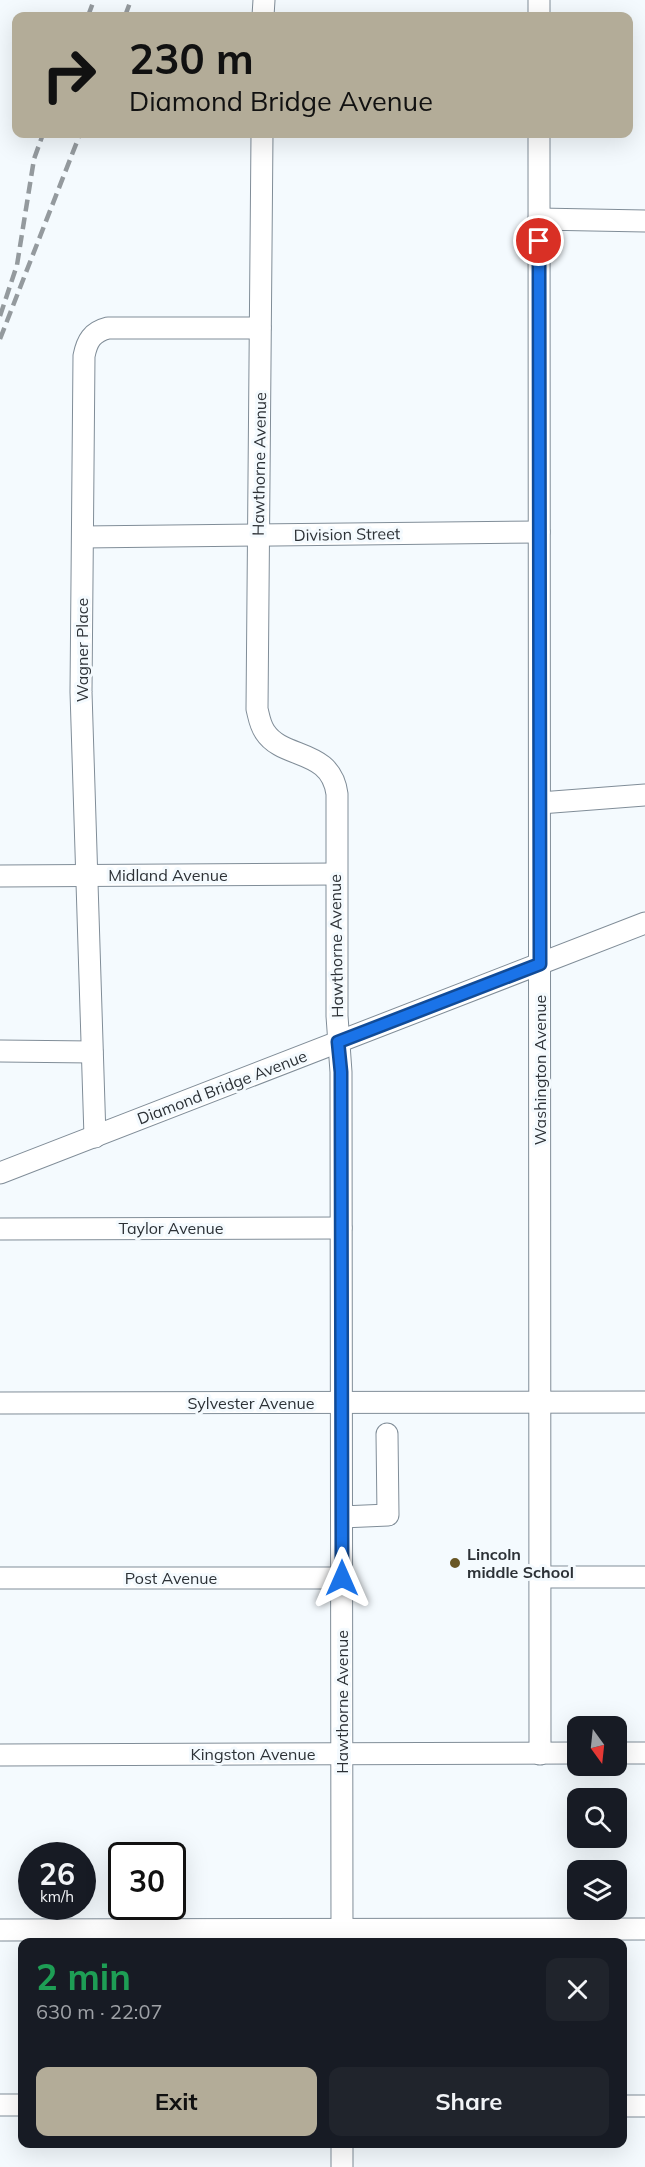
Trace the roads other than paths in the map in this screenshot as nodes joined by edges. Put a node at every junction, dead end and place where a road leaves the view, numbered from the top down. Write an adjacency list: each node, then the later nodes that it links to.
1 (262, 138): 5 (street, Hawthorne Avenue)
2 (539, 138): 3 (street, Washington Avenue)
3 (539, 219): 4 (street); 6 (street, Washington Avenue)
4 (645, 221)
5 (260, 327): 7 (street, Hawthorne Avenue); 8 (street, Wagner Place)
6 (539, 532): 7 (street, Division Street); 10 (street, Washington Avenue)
7 (258, 535): 8 (street, Division Street); 11 (street, Hawthorne Avenue)
8 (83, 537): 13 (street, Wagner Place)
9 (645, 795): 10 (street)
10 (540, 802): 15 (street, Washington Avenue)
11 (336, 874): 13 (street, Midland Avenue); 16 (street, Hawthorne Avenue)
12 (0, 876): 13 (street, Midland Avenue)
13 (86, 876): 18 (street, Wagner Place)
14 (645, 923): 15 (street, Diamond Bridge Avenue)
15 (540, 964): 16 (street, Diamond Bridge Avenue); 23 (street, Washington Avenue)
16 (338, 1042): 19 (street, Diamond Bridge Avenue); 22 (street, Hawthorne Avenue)
17 (0, 1052): 18 (street)
18 (92, 1052): 19 (street, Wagner Place)
19 (95, 1137): 20 (street, Diamond Bridge Avenue)
20 (0, 1173)
21 (0, 1228): 22 (street, Taylor Avenue)
22 (341, 1228): 26 (street, Hawthorne Avenue)
23 (540, 1402): 24 (street, Sylvester Avenue); 26 (street, Sylvester Avenue); 29 (street, Washington Avenue)
24 (645, 1402)
25 (0, 1403): 26 (street, Sylvester Avenue)
26 (341, 1403): 28 (street, Hawthorne Avenue)
27 (387, 1434): 28 (street)
28 (342, 1517): 32 (street, Hawthorne Avenue)
29 (540, 1577): 30 (street); 36 (street, Washington Avenue)
30 (645, 1577)
31 (0, 1578): 32 (street, Post Avenue)
32 (342, 1578): 35 (street, Hawthorne Avenue)
33 (627, 1753): 34 (street)
34 (645, 1753)
35 (342, 1754): 36 (street, Kingston Avenue); 38 (street, Kingston Avenue); 41 (street, Hawthorne Avenue)
36 (540, 1754): 37 (street, Kingston Avenue)
37 (567, 1754)
38 (0, 1755)
39 (645, 1929): 41 (street)
40 (0, 1930): 41 (street)
41 (342, 1936)
42 (0, 2105): 43 (street)
43 (18, 2105)
44 (627, 2106): 45 (street)
45 (645, 2106)
46 (342, 2148): 47 (street)
47 (342, 2167)

